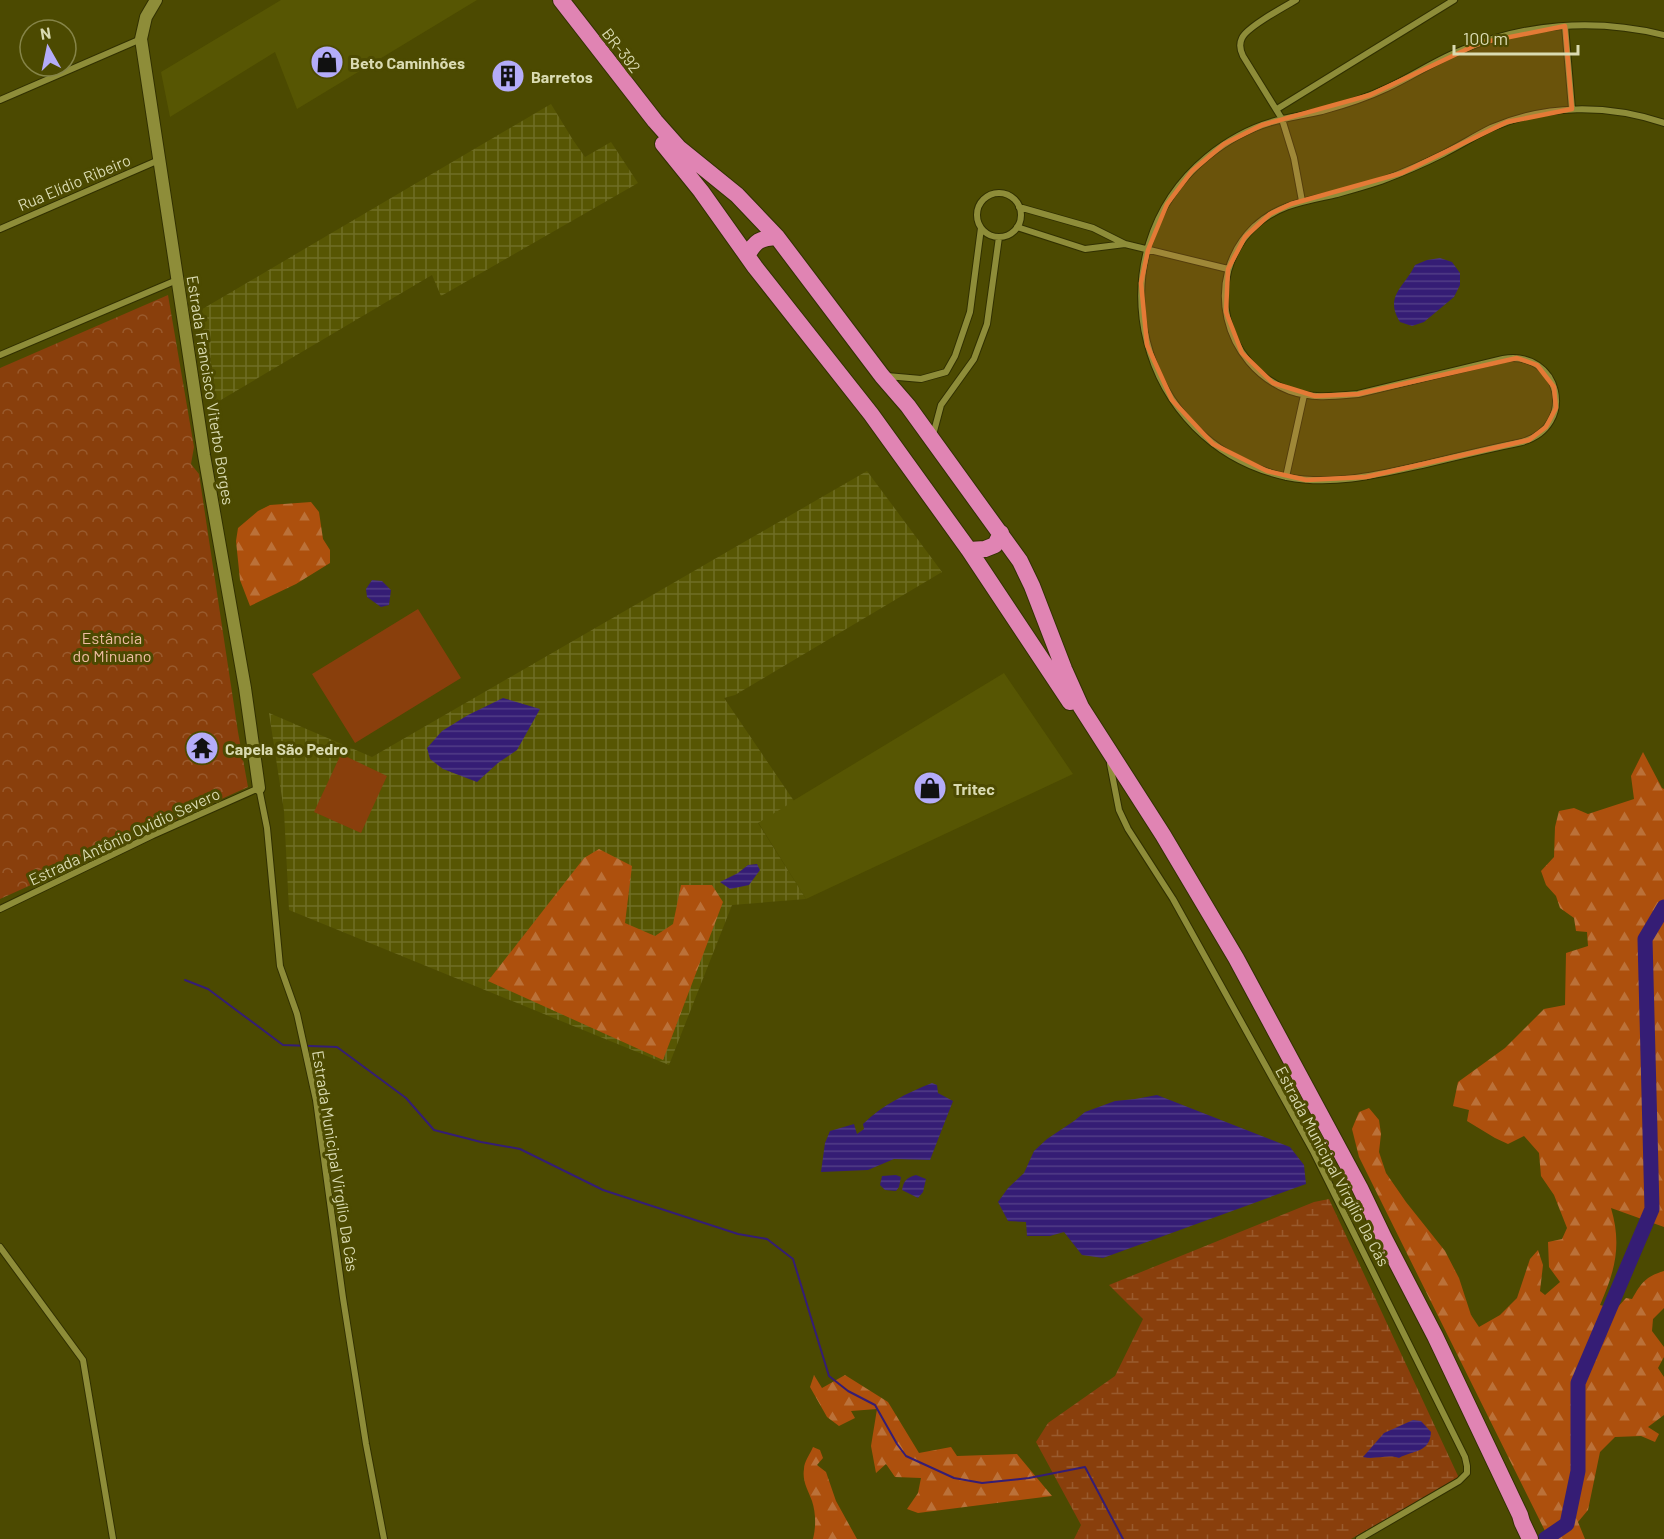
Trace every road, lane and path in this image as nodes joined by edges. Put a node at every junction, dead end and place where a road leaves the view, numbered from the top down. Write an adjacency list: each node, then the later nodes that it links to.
1 (156, 0): 8 (street, Estrada Francisco Viterbo Borges)
2 (552, 0): 24 (highway, BR-392)
3 (561, 0): 20 (highway, BR-392)
4 (1296, 0): 10 (street)
5 (1454, 0): 10 (street)
6 (1565, 26): 7 (street); 11 (street); 12 (street)
7 (1664, 35)
8 (141, 39): 9 (street); 14 (street, Estrada Francisco Viterbo Borges)
9 (0, 100)
10 (1277, 109): 12 (street)
11 (1572, 109): 13 (street); 15 (street)
12 (1282, 119): 15 (street); 23 (street)
13 (1664, 123)
14 (159, 160): 19 (street, Rua Elídio Ribeiro); 26 (street, Estrada Francisco Viterbo Borges)
15 (1302, 201): 25 (street)
16 (1020, 207): 17 (street); 18 (street); 22 (street)
17 (1017, 227): 21 (street); 22 (street)
18 (981, 228): 21 (street); 28 (street)
19 (0, 229)
20 (777, 237): 24 (highway); 28 (highway, BR-392)
21 (999, 237): 30 (street)
22 (1125, 244): 23 (street)
23 (1148, 250): 25 (street); 31 (street)
24 (747, 256): 33 (highway, BR-392)
25 (1228, 269): 29 (street)
26 (177, 280): 27 (street); 35 (street, Estrada Francisco Viterbo Borges)
27 (0, 355)
28 (882, 376): 30 (highway, BR-392)
29 (1304, 395): 31 (street); 31 (street)
30 (932, 438): 32 (highway, BR-392)
31 (1286, 477)
32 (1001, 533): 33 (highway); 38 (highway, BR-392)
33 (969, 550): 34 (highway, BR-392)
34 (1110, 764): 38 (highway, BR-392); 41 (street, Estrada Municipal Virgílio Da Cás)
35 (259, 788): 36 (street, Estrada Antônio Ovidio Severo); 40 (street, Estrada Municipal Virgílio Da Cás)
36 (0, 909)
37 (0, 1247): 39 (street)
38 (1522, 1522): 42 (highway, BR-392)
39 (113, 1539)
40 (384, 1539)
41 (1359, 1539)
42 (1530, 1539)

